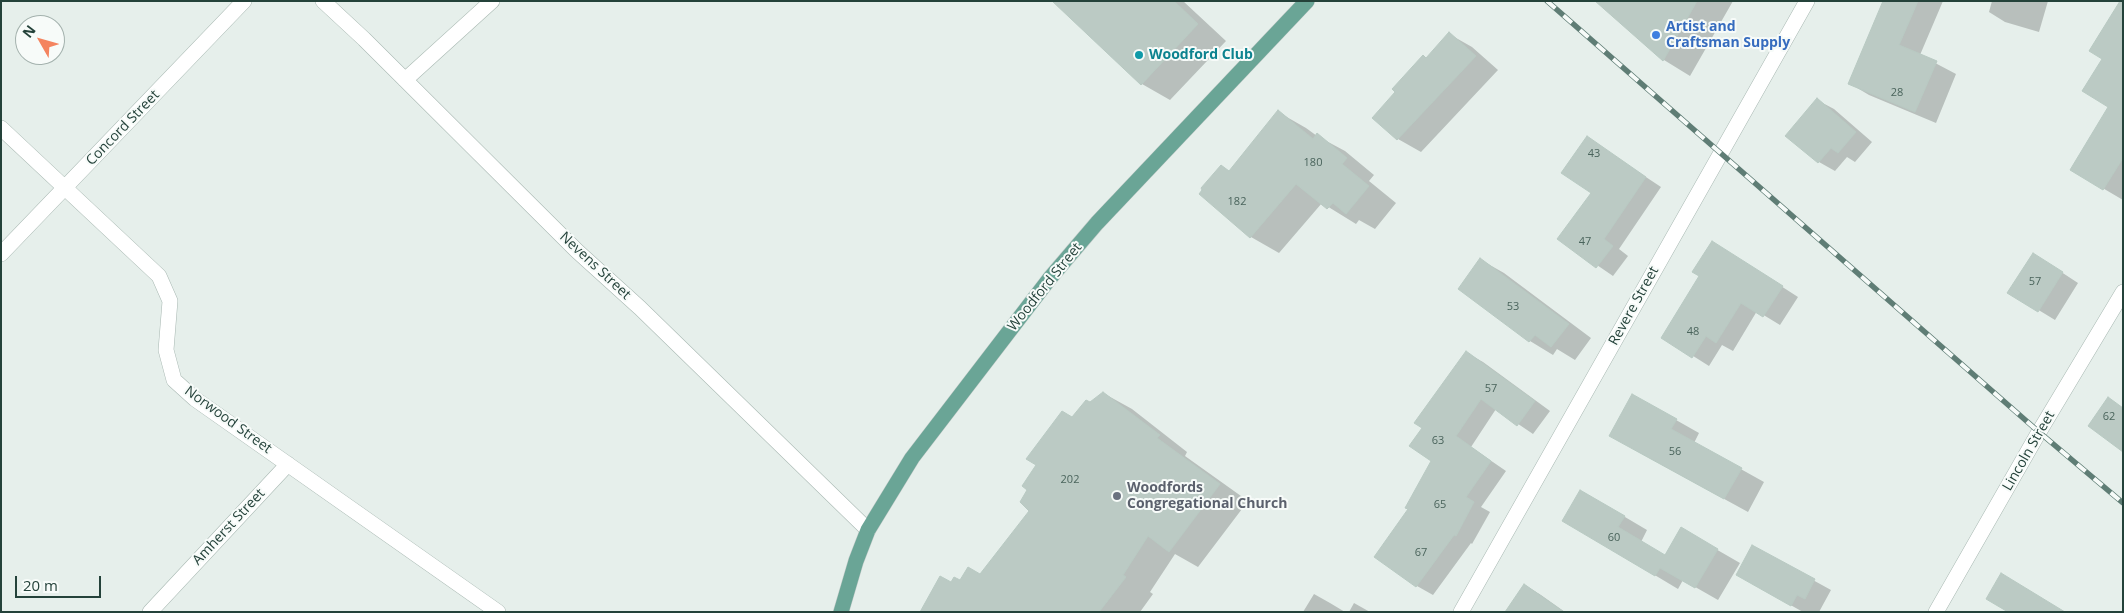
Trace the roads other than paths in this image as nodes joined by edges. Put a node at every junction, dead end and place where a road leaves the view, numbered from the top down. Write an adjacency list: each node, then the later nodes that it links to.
1 (244, 1): 8 (street, Concord Street)
2 (323, 1): 6 (street, Nevens Street)
3 (492, 1): 6 (street)
4 (1308, 1): 12 (main road, Woodford Street)
5 (1807, 1): 16 (street, Revere Street)
6 (405, 80): 12 (street, Nevens Street)
7 (1, 128): 8 (street, Norwood Street)
8 (65, 188): 9 (street, Concord Street); 11 (street, Norwood Street)
9 (1, 254)
10 (2123, 292): 17 (street, Lincoln Street)
11 (288, 464): 13 (street, Amherst Street); 14 (street, Norwood Street)
12 (868, 530): 15 (main road, Woodford Street)
13 (150, 612)
14 (498, 612)
15 (841, 612)
16 (1462, 612)
17 (1936, 612)

